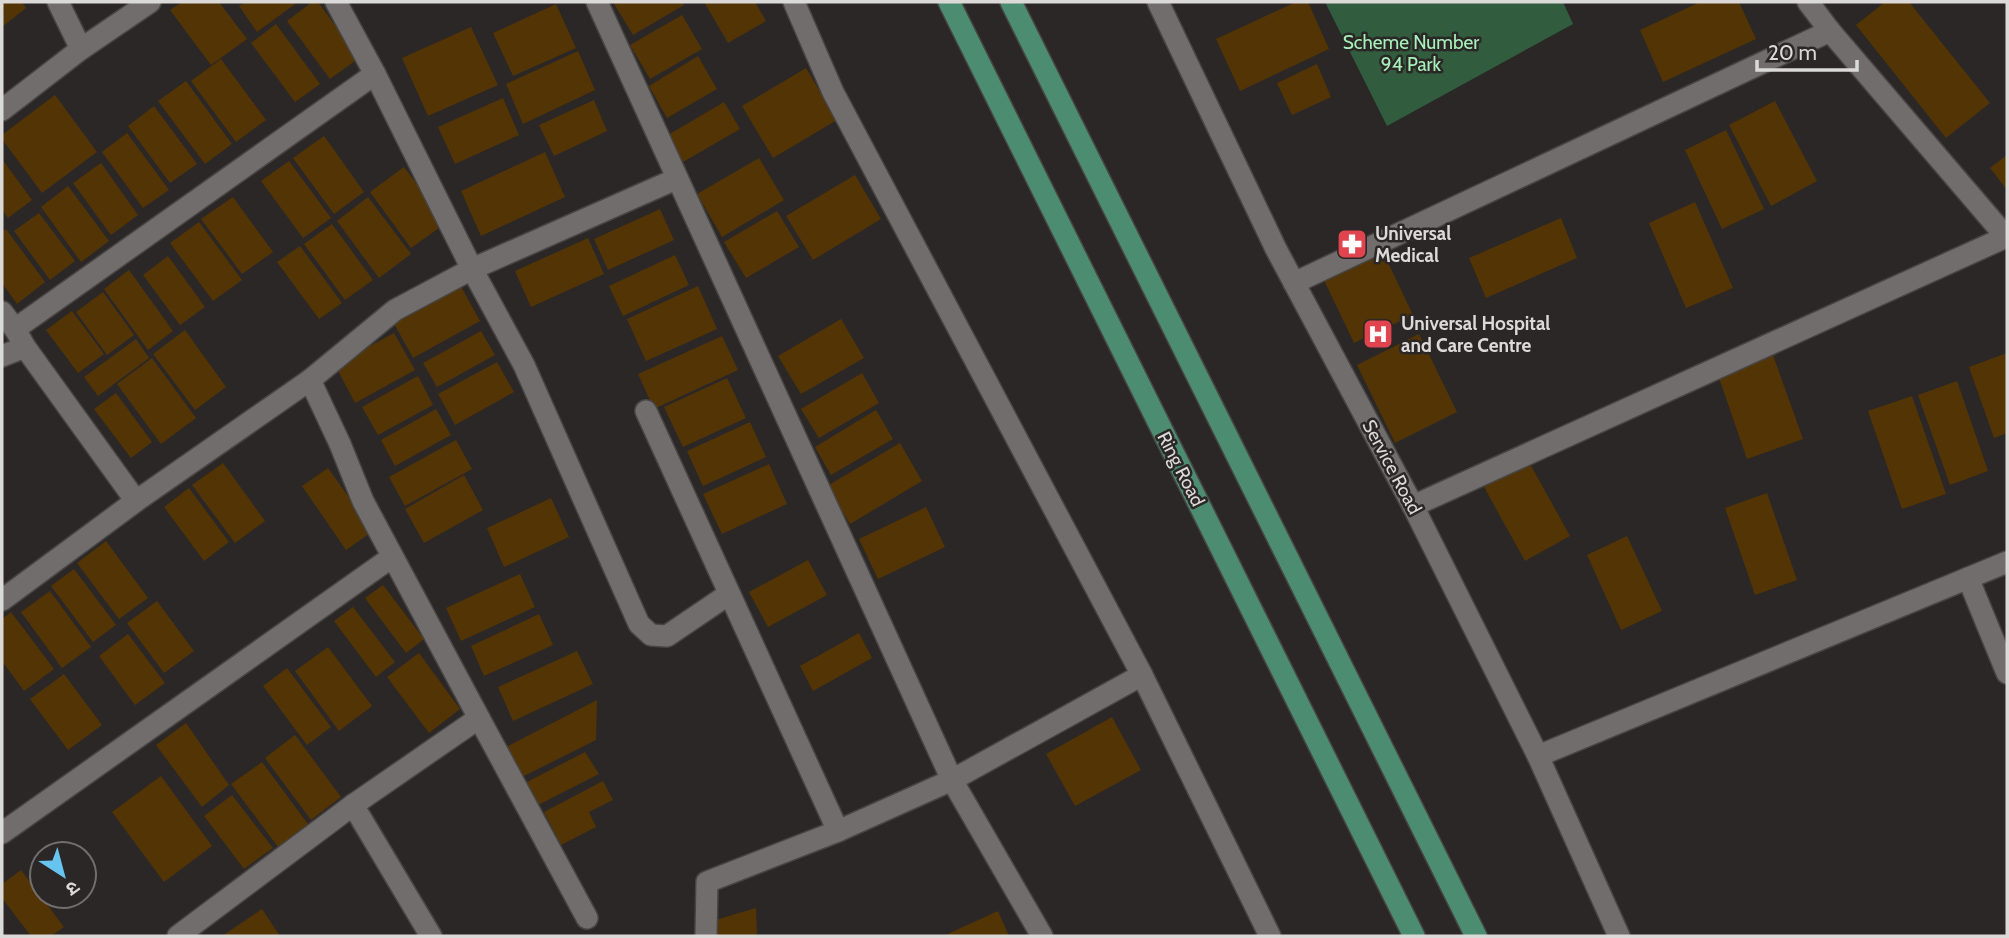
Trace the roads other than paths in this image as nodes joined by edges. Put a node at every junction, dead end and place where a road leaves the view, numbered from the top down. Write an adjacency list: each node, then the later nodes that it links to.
1 (58, 2): 11 (street)
2 (150, 2): 11 (street)
3 (336, 2): 12 (street)
4 (597, 2): 14 (street)
5 (794, 2): 31 (street)
6 (948, 2): 44 (main road, Ring Road)
7 (1011, 2): 45 (main road)
8 (1158, 2): 17 (street, Service Road)
9 (1808, 2): 10 (street)
10 (1830, 31): 15 (street); 17 (street)
11 (81, 50): 13 (street)
12 (375, 74): 16 (street); 19 (street)
13 (2, 110)
14 (676, 179): 16 (street); 34 (street)
15 (2007, 237): 24 (street)
16 (472, 269): 21 (street); 28 (street)
17 (1294, 282): 24 (street, Service Road)
18 (2, 312): 19 (street)
19 (20, 338): 20 (street); 23 (street)
20 (2, 356)
21 (310, 380): 23 (street); 25 (street)
22 (646, 411): 28 (street)
23 (136, 500): 29 (street)
24 (1412, 506): 33 (street, Service Road)
25 (392, 558): 32 (street); 37 (street)
26 (2007, 562): 27 (street)
27 (1968, 578): 30 (street); 33 (street)
28 (729, 594): 36 (street)
29 (2, 600)
30 (2007, 673)
31 (1142, 675): 34 (street); 43 (street)
32 (479, 718): 35 (street); 38 (street)
33 (1538, 756): 46 (street, Service Road)
34 (952, 780): 36 (street); 42 (street)
35 (353, 805): 39 (street); 40 (street)
36 (838, 831): 41 (street)
37 (2, 833)
38 (587, 918)
39 (184, 935)
40 (431, 936)
41 (706, 936)
42 (1042, 936)
43 (1270, 936)
44 (1414, 936)
45 (1476, 936)
46 (1619, 936)

